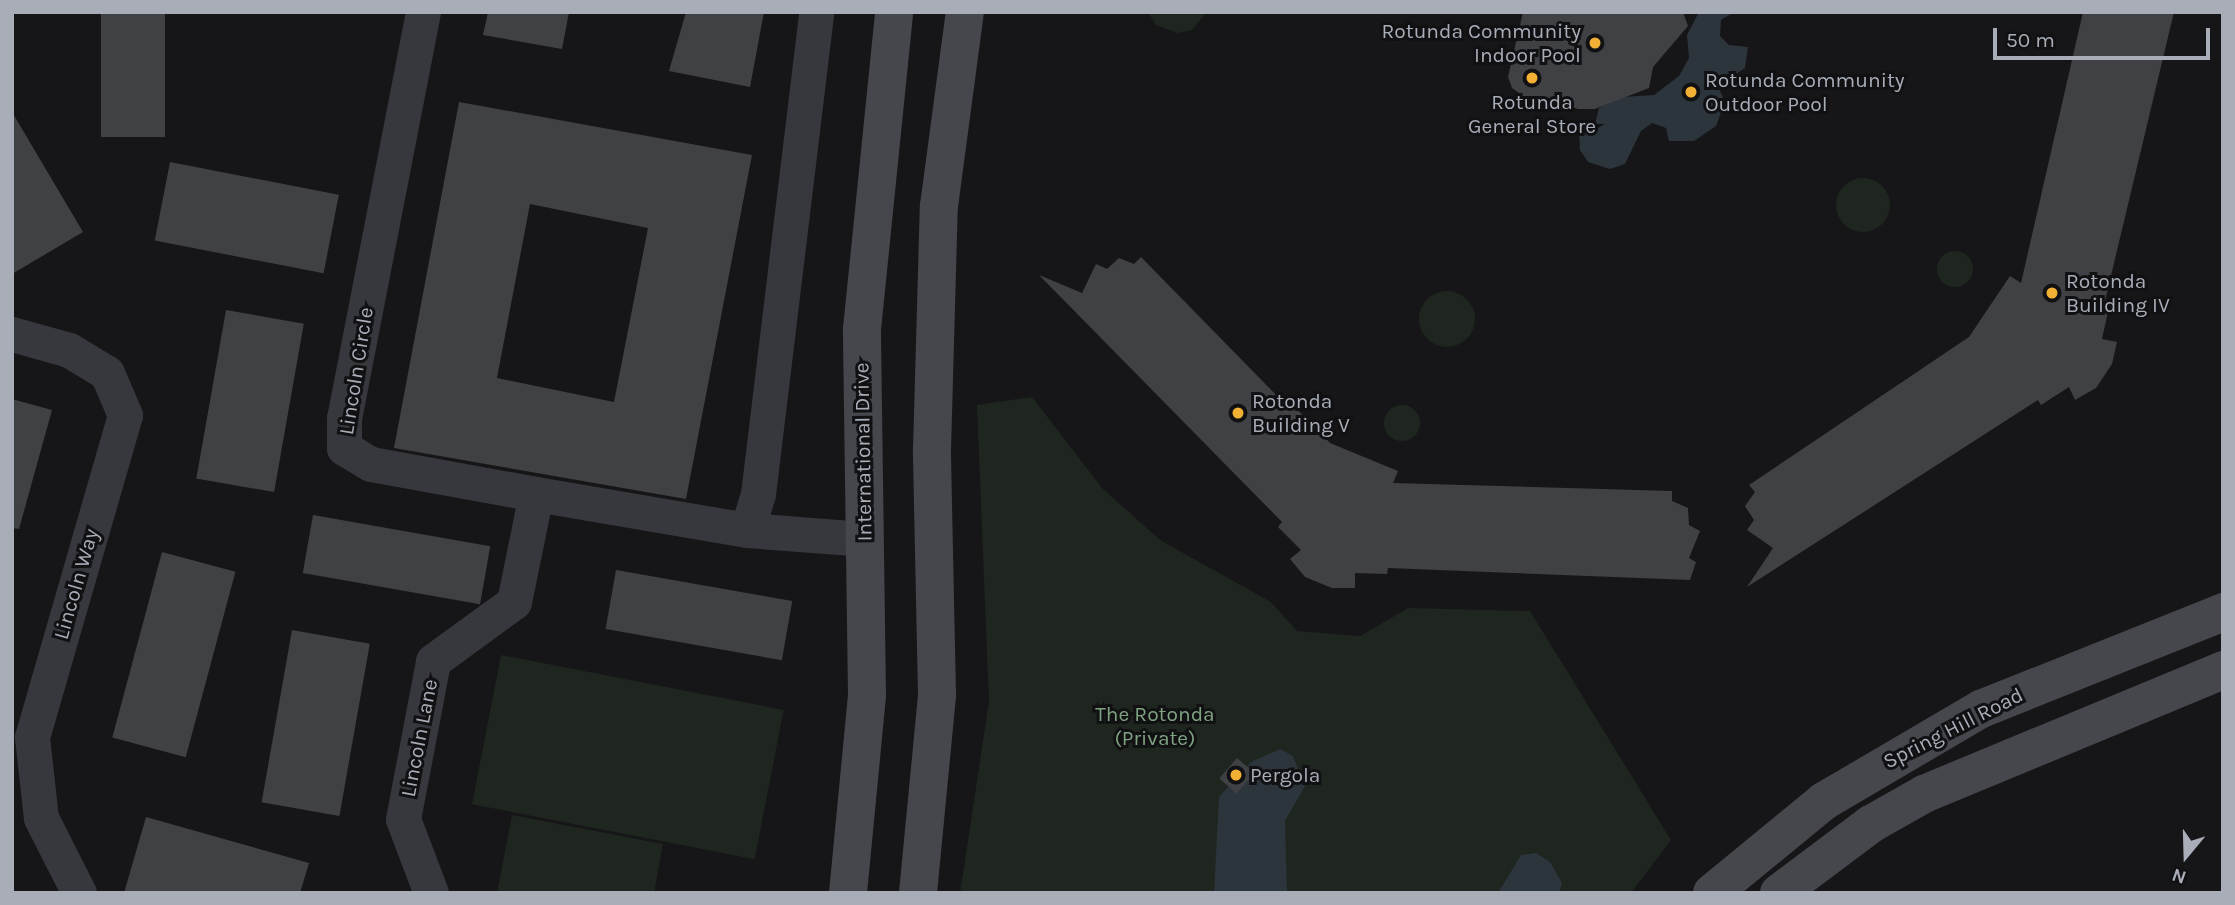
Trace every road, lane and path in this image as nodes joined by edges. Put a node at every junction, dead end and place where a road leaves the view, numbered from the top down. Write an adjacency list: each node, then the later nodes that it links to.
1 (424, 12): 6 (street, Lincoln Circle)
2 (816, 12): 7 (street)
3 (894, 12): 8 (main road, International Drive)
4 (965, 12): 14 (main road)
5 (12, 334): 11 (street, Lincoln Way)
6 (536, 494): 7 (street, Lincoln Circle); 12 (street, Lincoln Lane)
7 (747, 530): 8 (street, Lincoln Circle)
8 (863, 539): 13 (main road, International Drive)
9 (2223, 612): 15 (main road, Spring Hill Road)
10 (2223, 670): 16 (main road)
11 (79, 893)
12 (431, 893)
13 (848, 893)
14 (918, 893)
15 (1712, 893)
16 (1779, 893)

